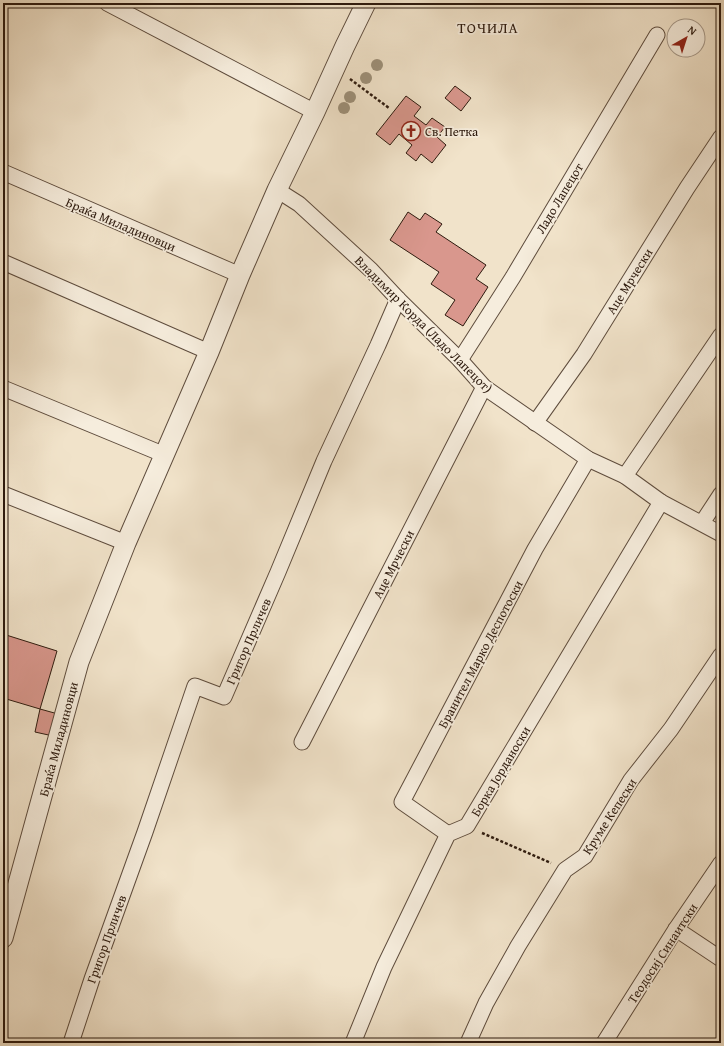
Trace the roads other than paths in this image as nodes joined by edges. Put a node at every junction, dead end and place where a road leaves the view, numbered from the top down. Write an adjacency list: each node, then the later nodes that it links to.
1 (107, 3): 4 (street)
2 (364, 4): 4 (street, Браќа Миладиновци)
3 (657, 36): 13 (street, Ладо Лапецот)
4 (315, 112): 7 (street, Браќа Миладиновци)
5 (721, 136): 16 (street, Аце Мрчески)
6 (3, 172): 9 (street, Браќа Миладиновци)
7 (277, 190): 9 (street, Браќа Миладиновци); 10 (street, Владимир Корда (Ладо Лапецот))
8 (3, 262): 12 (street)
9 (240, 275): 12 (street, Браќа Миладиновци)
10 (398, 299): 13 (street, Владимир Корда (Ладо Лапецот)); 33 (street, Григор Прличев)
11 (721, 335): 19 (street)
12 (209, 352): 17 (street, Браќа Миладиновци)
13 (460, 360): 14 (street, Владимир Корда (Ладо Лапецот))
14 (484, 387): 16 (street, Владимир Корда (Ладо Лапецот)); 27 (street, Аце Мрчески)
15 (3, 388): 17 (street)
16 (535, 423): 18 (street, Владимир Корда (Ладо Лапецот))
17 (165, 456): 25 (street, Браќа Миладиновци)
18 (588, 459): 19 (street, Владимир Корда (Ладо Лапецот)); 28 (street, Бранител Марко Деспотоски)
19 (625, 476): 22 (street, Владимир Корда (Ладо Лапецот))
20 (3, 494): 25 (street)
21 (721, 494): 23 (street)
22 (661, 502): 23 (street, Владимир Корда (Ладо Лапецот)); 28 (street, Борка Јорданоски)
23 (702, 523): 24 (street, Владимир Корда (Ладо Лапецот))
24 (721, 534)
25 (126, 543): 31 (street, Браќа Миладиновци)
26 (721, 655): 35 (street, Круме Кепески)
27 (302, 742)
28 (448, 834): 34 (street)
29 (721, 863): 30 (street, Теодосиј Синаитски)
30 (676, 929): 32 (street); 36 (street, Теодосиј Синаитски)
31 (3, 938)
32 (721, 960)
33 (71, 1043)
34 (353, 1043)
35 (468, 1043)
36 (604, 1043)

